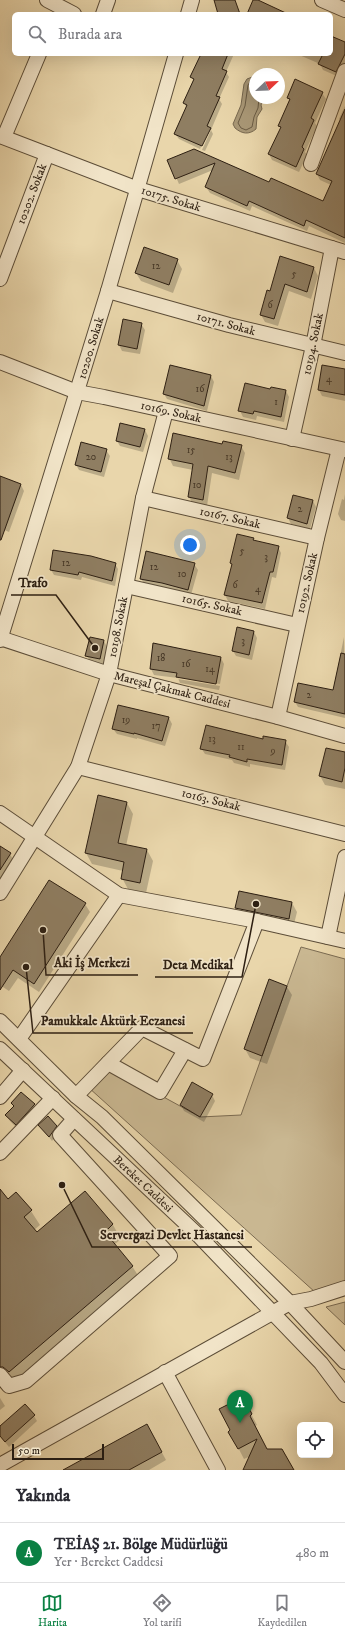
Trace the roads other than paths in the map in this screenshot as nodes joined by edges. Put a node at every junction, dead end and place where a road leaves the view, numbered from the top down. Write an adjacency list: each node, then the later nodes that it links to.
1 (47, 0): 5 (street)
2 (108, 0): 7 (street)
3 (192, 0): 8 (street)
4 (322, 0): 6 (street)
5 (58, 10)
6 (345, 10)
7 (104, 12)
8 (189, 12)
9 (38, 56): 12 (street)
10 (175, 56): 15 (street, 10200. Sokak)
11 (345, 72): 14 (street)
12 (2, 136): 13 (street, 10175. Sokak)
13 (47, 154): 15 (street, 10175. Sokak); 17 (street, 10202. Sokak)
14 (311, 164)
15 (138, 189): 16 (street, 10175. Sokak); 18 (street, 10200. Sokak)
16 (339, 250): 19 (street, 10194. Sokak)
17 (0, 279)
18 (108, 291): 19 (street, 10171. Sokak); 22 (street, 10200. Sokak)
19 (313, 346): 20 (street, 10171. Sokak); 24 (street, 10194. Sokak)
20 (345, 353)
21 (0, 362): 22 (street, 10169. Sokak)
22 (77, 392): 23 (street, 10169. Sokak); 30 (street, 10200. Sokak)
23 (166, 411): 24 (street, 10169. Sokak); 26 (street, 10198. Sokak)
24 (292, 439): 25 (street, 10169. Sokak)
25 (342, 449): 27 (street, 10192. Sokak)
26 (143, 498): 27 (street, 10167. Sokak); 28 (street, 10198. Sokak)
27 (317, 538): 29 (street, 10192. Sokak)
28 (126, 586): 29 (street, 10165. Sokak); 31 (street, 10198. Sokak)
29 (298, 625): 32 (street, 10192. Sokak)
30 (0, 639): 31 (street, Mareşal Çakmak Caddesi)
31 (109, 674): 32 (street, Mareşal Çakmak Caddesi); 34 (street, 10198. Sokak)
32 (278, 717): 33 (street, Mareşal Çakmak Caddesi)
33 (345, 736)
34 (78, 767): 36 (street, 10163. Sokak); 37 (street, 10198. Sokak)
35 (0, 813): 37 (street)
36 (345, 834)
37 (34, 837): 39 (street, 10198. Sokak); 40 (street)
38 (345, 857): 42 (street)
39 (0, 893)
40 (119, 895): 41 (street); 45 (street)
41 (257, 921): 42 (street); 47 (street)
42 (328, 937): 43 (street)
43 (345, 940)
44 (0, 1021): 45 (street, Bereket Caddesi)
45 (19, 1039): 50 (street, Bereket Caddesi)
46 (0, 1049): 49 (street, Bereket Caddesi)
47 (186, 1050): 48 (street); 48 (street)
48 (108, 1063): 50 (street)
49 (23, 1070): 51 (street); 52 (street, Bereket Caddesi)
50 (76, 1096): 56 (street, Bereket Caddesi)
51 (0, 1097)
52 (53, 1098): 53 (street, Bereket Caddesi); 54 (street)
53 (74, 1119): 57 (street, Bereket Caddesi); 60 (street)
54 (0, 1153)
55 (345, 1288): 56 (street)
56 (290, 1303): 57 (street); 58 (street, Bereket Caddesi)
57 (273, 1312): 59 (street); 61 (street, Bereket Caddesi)
58 (345, 1362)
59 (165, 1372): 62 (street); 63 (street)
60 (0, 1375)
61 (345, 1395)
62 (0, 1465)
63 (218, 1470)

